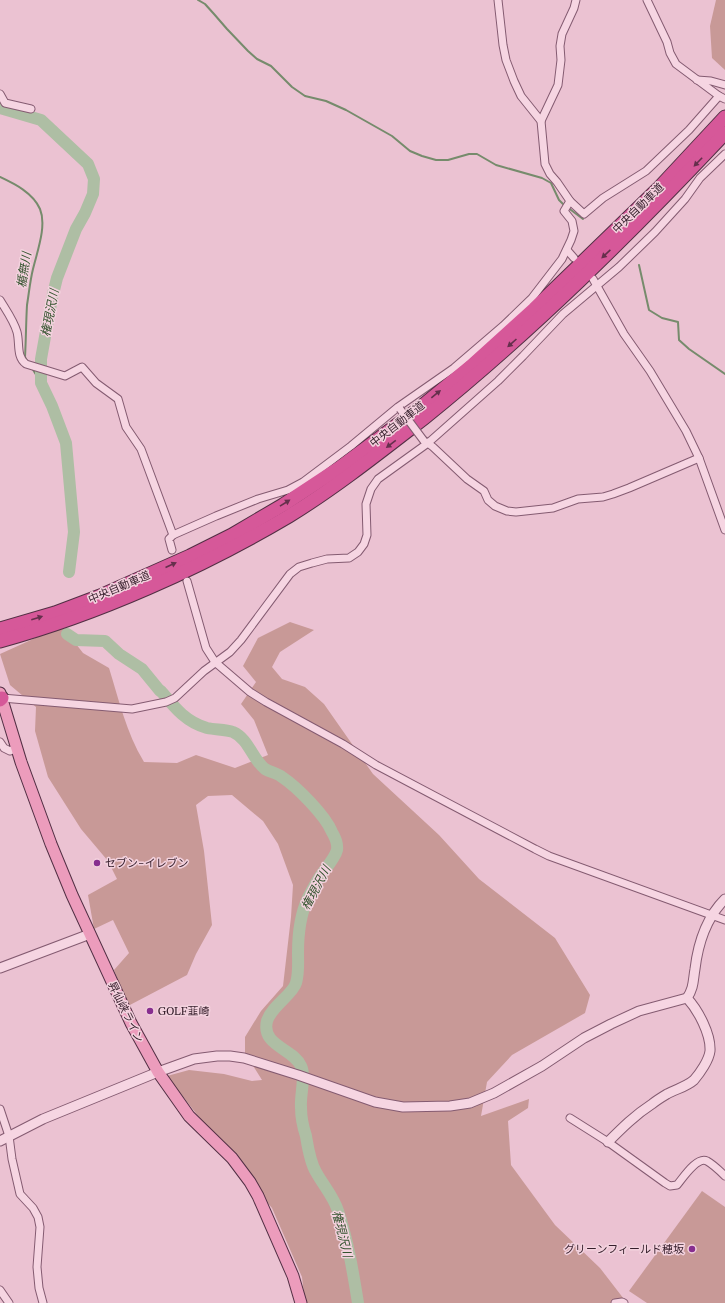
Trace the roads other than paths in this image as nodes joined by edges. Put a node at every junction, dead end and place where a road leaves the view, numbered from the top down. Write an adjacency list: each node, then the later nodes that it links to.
1 (498, 0): 10 (street)
2 (576, 0): 10 (street)
3 (647, 0): 4 (street)
4 (697, 80): 5 (street); 7 (street)
5 (725, 85)
6 (0, 94): 8 (street)
7 (722, 97): 13 (street)
8 (31, 109)
9 (725, 117): 25 (highway, 中央自動車道, one-way to 9)
10 (541, 121): 13 (street)
11 (725, 133): 25 (highway, 中央自動車道, one-way to 25)
12 (725, 154): 16 (street)
13 (570, 201): 14 (street)
14 (567, 250): 15 (street); 18 (street)
15 (574, 258)
16 (594, 282): 19 (street); 20 (street)
17 (0, 300): 22 (street)
18 (399, 408): 19 (street, bridge); 22 (street)
19 (426, 442): 20 (street); 26 (street)
20 (699, 458): 21 (street)
21 (725, 530)
22 (173, 535): 23 (street)
23 (172, 550)
24 (187, 581): 26 (street)
25 (2, 638)
26 (215, 662): 27 (street); 31 (street)
27 (0, 697): 29 (main road, 昇仙峡ライン)
28 (0, 742): 29 (street)
29 (16, 748): 33 (main road, 昇仙峡ライン)
30 (725, 899): 31 (street)
31 (712, 916): 32 (street); 35 (street)
32 (725, 920)
33 (90, 934): 34 (street); 36 (main road, 昇仙峡ライン)
34 (0, 968)
35 (688, 998): 36 (street); 41 (street)
36 (158, 1072): 39 (street); 46 (main road, 昇仙峡ライン)
37 (0, 1109): 39 (street)
38 (570, 1118): 41 (street)
39 (9, 1136): 40 (street); 45 (street)
40 (0, 1141)
41 (608, 1142): 42 (street)
42 (725, 1176)
43 (0, 1290): 44 (street)
44 (9, 1303)
45 (43, 1303)
46 (301, 1303)
47 (615, 1303): 48 (street)
48 (624, 1303)

